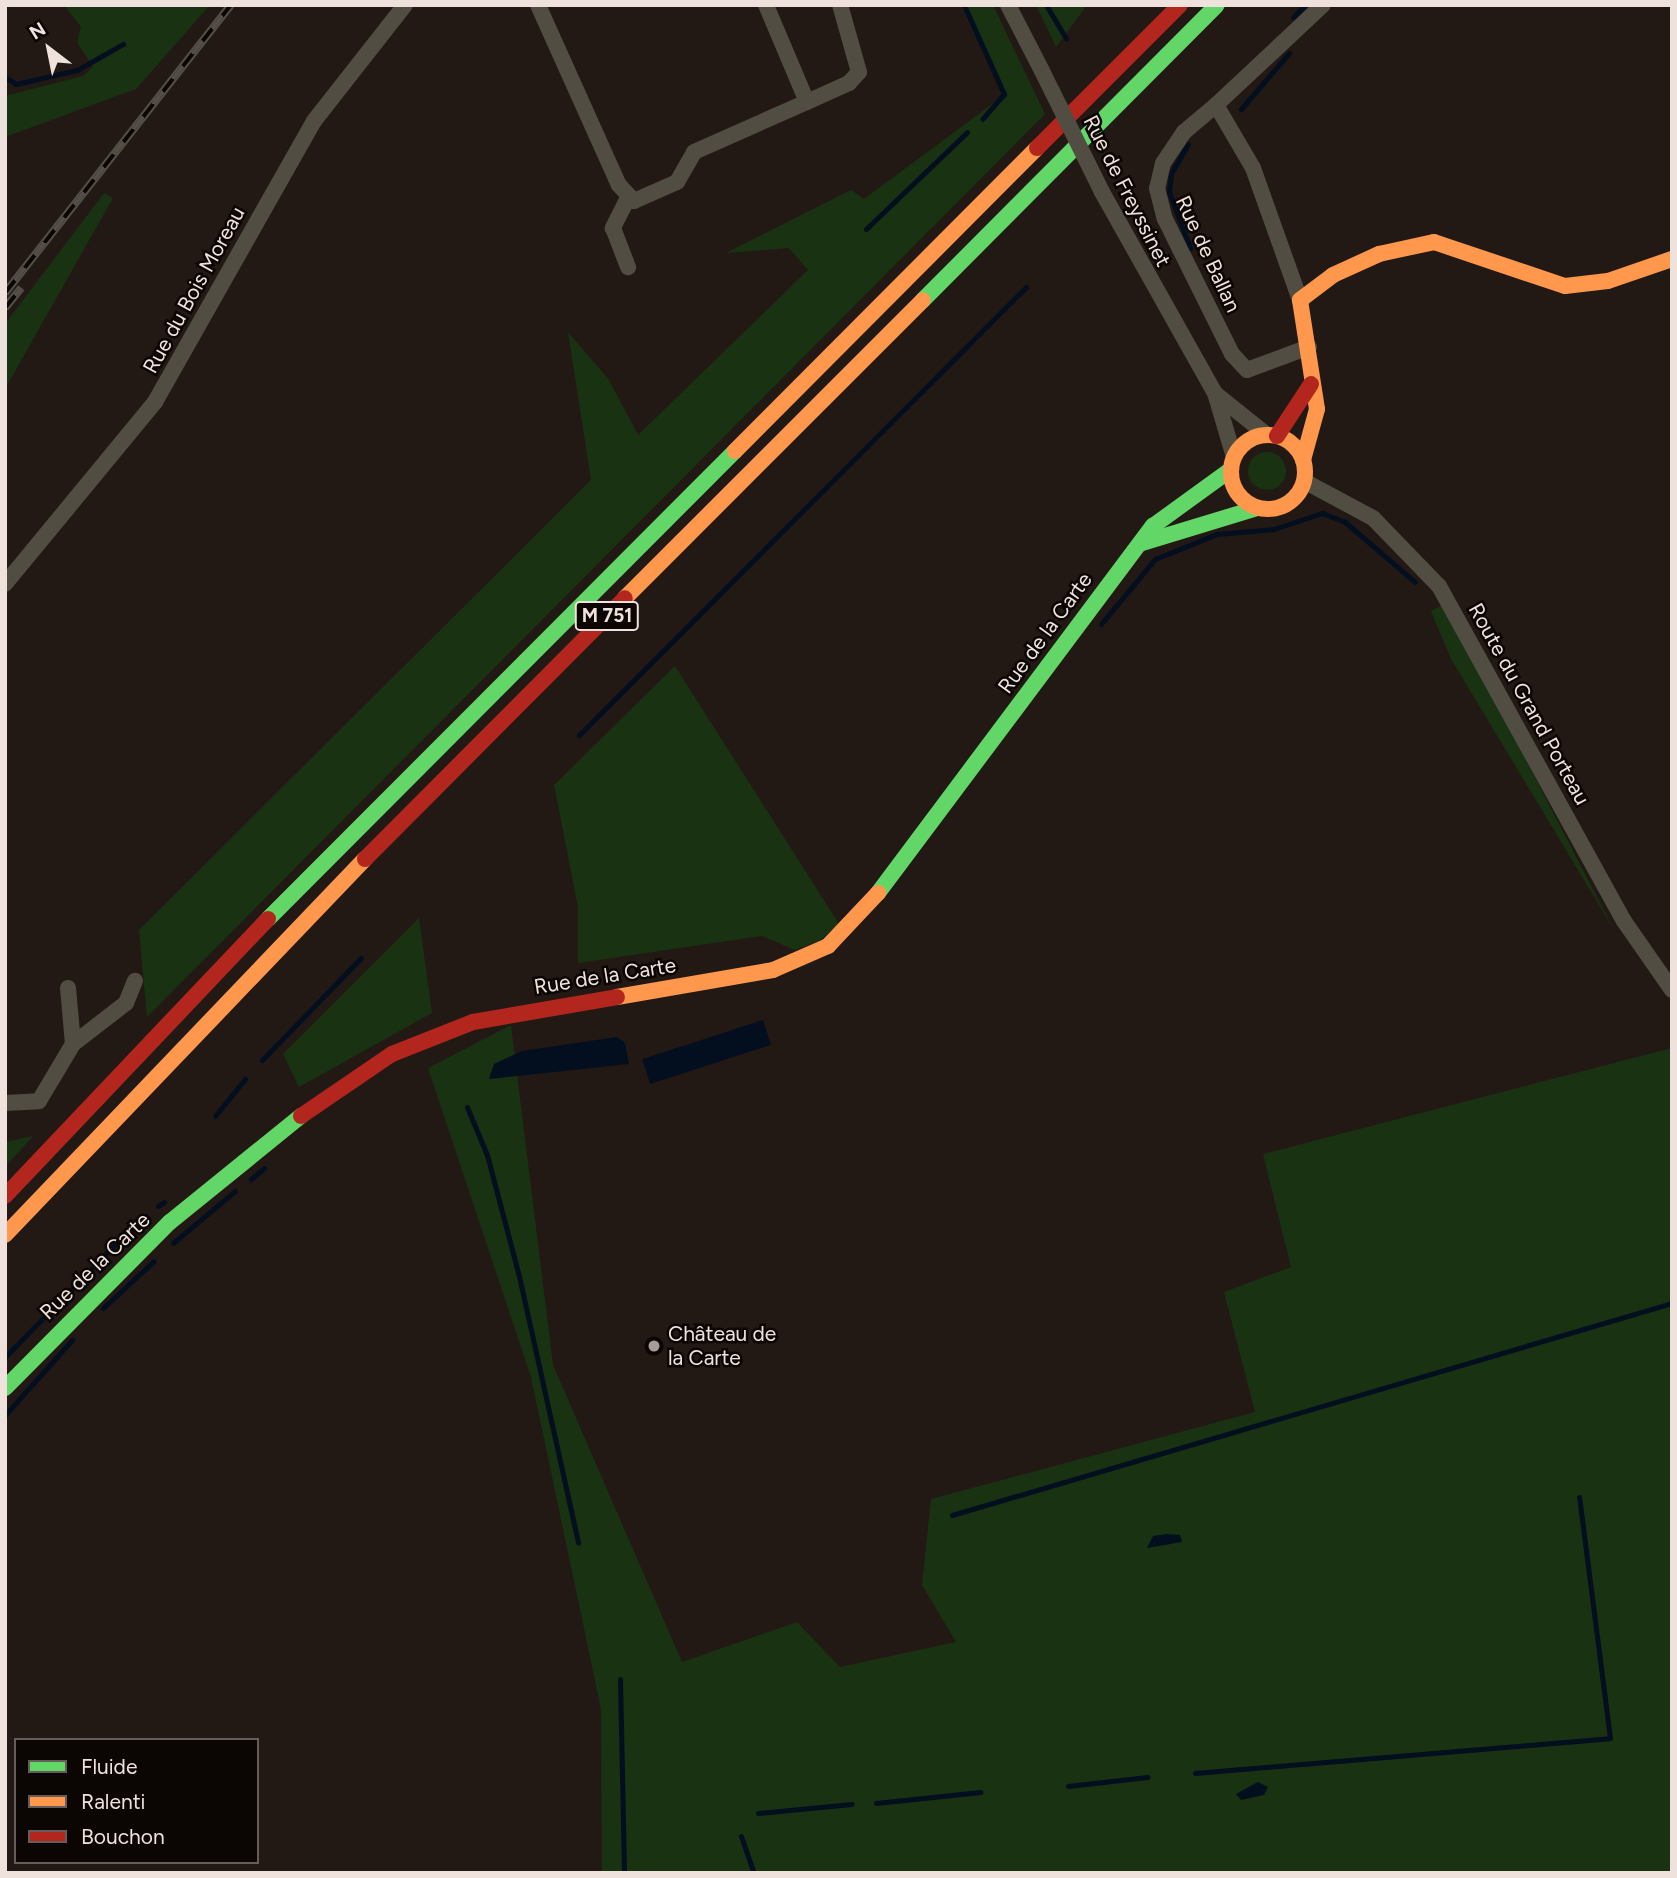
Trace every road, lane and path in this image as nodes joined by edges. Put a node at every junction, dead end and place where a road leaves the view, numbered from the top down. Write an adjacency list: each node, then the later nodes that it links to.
1 (405, 5): 24 (street, Rue du Bois Moreau)
2 (538, 5): 11 (street)
3 (766, 5): 9 (street)
4 (839, 5): 9 (street)
5 (1008, 5): 17 (street, Rue de Freyssinet, bridge)
6 (1180, 5): 30 (main road, M 751)
7 (1217, 5): 31 (main road, M 751)
8 (1324, 5): 10 (street)
9 (807, 102): 11 (street)
10 (1216, 106): 14 (street); 15 (street, Rue de Ballan)
11 (628, 198): 13 (street)
12 (1672, 260): 14 (main road)
13 (628, 267)
14 (1300, 300): 15 (main road)
15 (1309, 347): 16 (main road)
16 (1311, 384): 18 (main road); 19 (main road)
17 (1215, 393): 18 (street); 20 (street)
18 (1272, 436): 19 (main road); 20 (main road)
19 (1303, 460): 21 (main road)
20 (1232, 463): 22 (main road); 23 (main road, Rue de la Carte)
21 (1304, 481): 22 (main road); 27 (street, Route du Grand Porteau)
22 (1256, 508): 23 (main road)
23 (1140, 543): 32 (main road, Rue de la Carte)
24 (5, 584)
25 (129, 981): 28 (street)
26 (68, 988): 28 (street)
27 (1672, 990)
28 (73, 1044): 29 (street)
29 (5, 1102)
30 (5, 1196)
31 (5, 1235)
32 (5, 1388)

